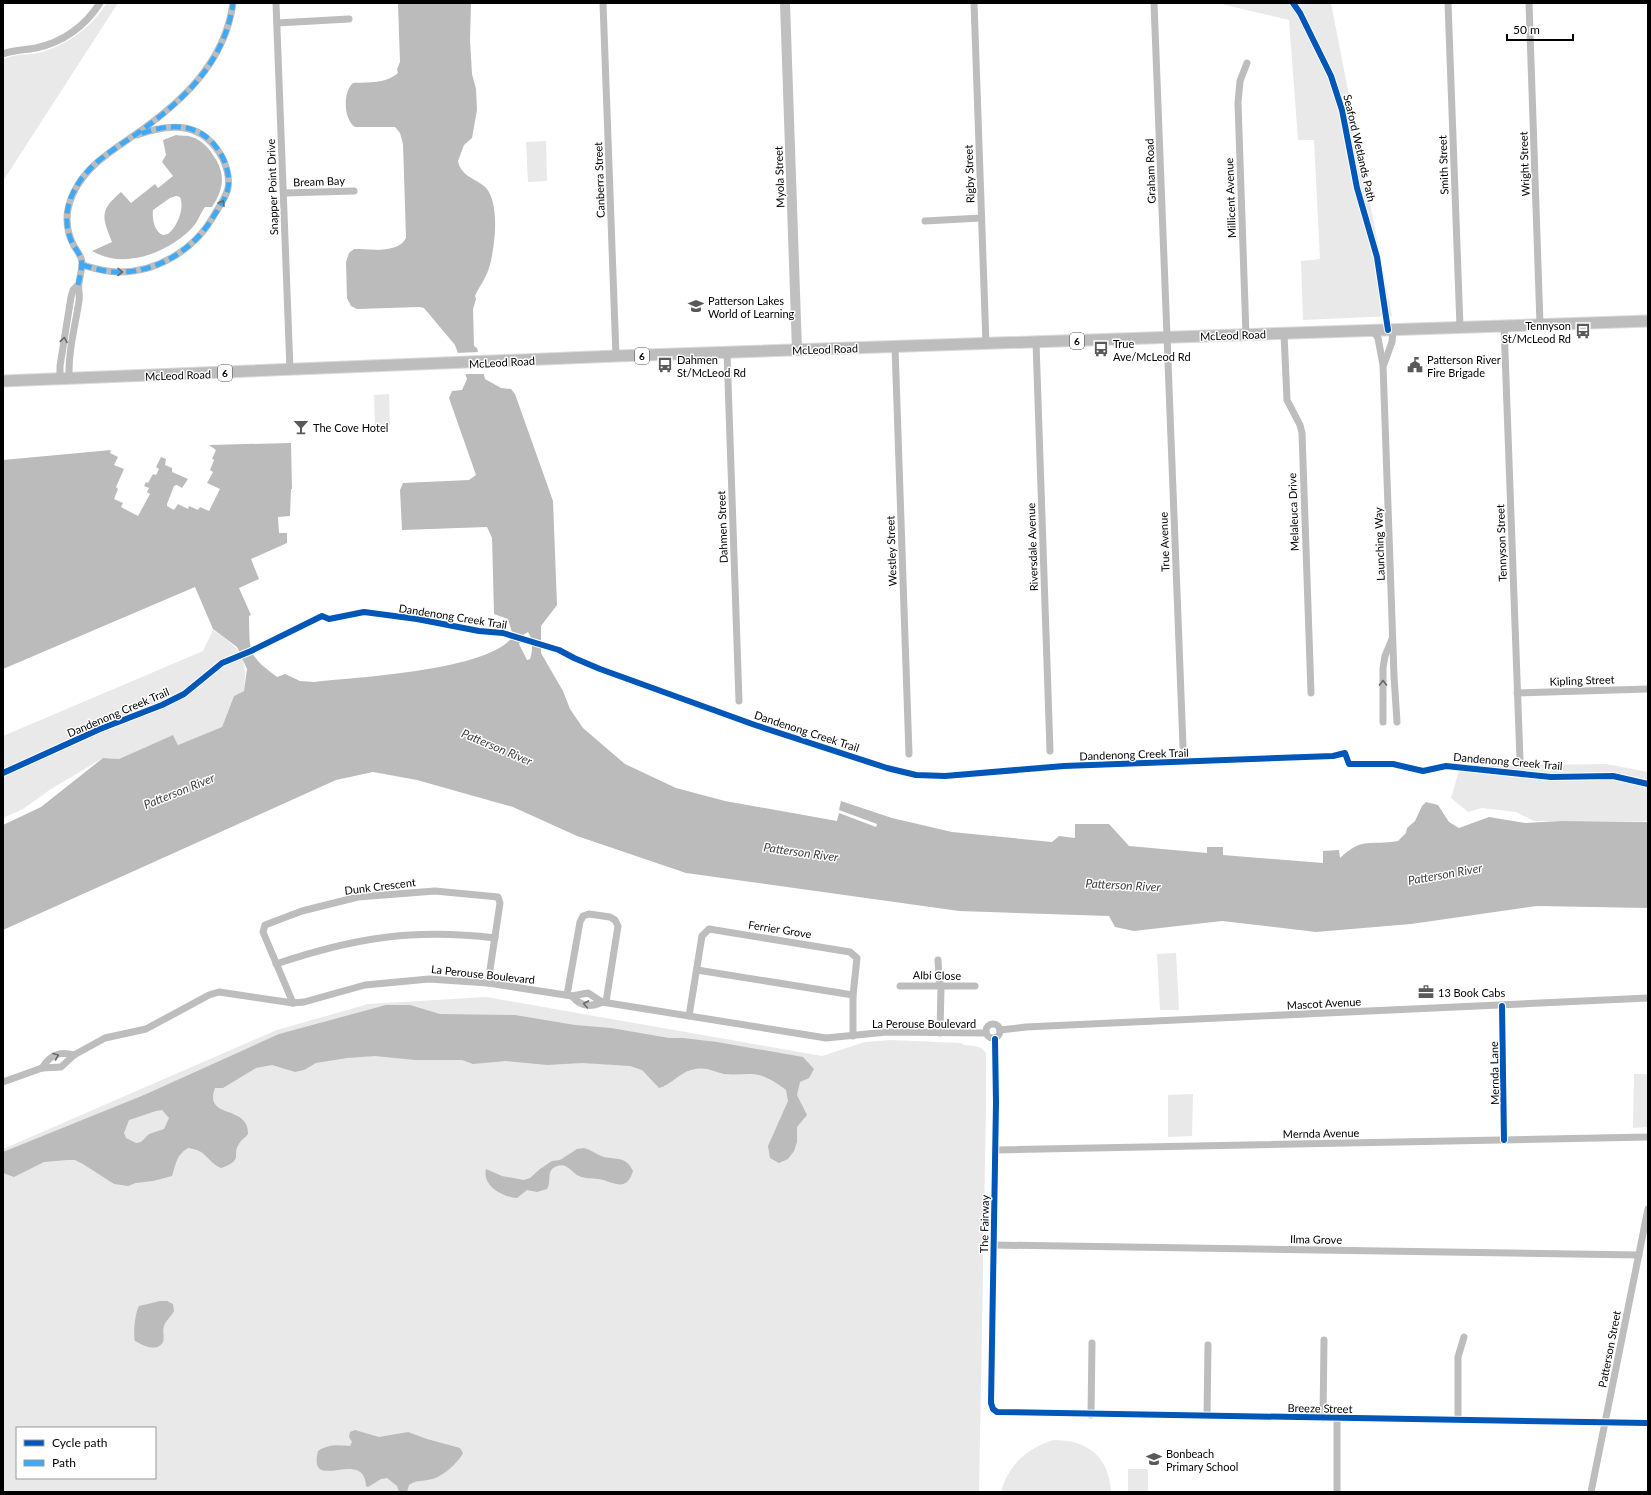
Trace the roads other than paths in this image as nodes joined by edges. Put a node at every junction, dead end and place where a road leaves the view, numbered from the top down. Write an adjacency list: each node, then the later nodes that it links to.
1 (100, 3): 12 (street)
2 (233, 3): 14 (street)
3 (276, 3): 11 (street, Snapper Point Drive)
4 (604, 3): 36 (street, Canberra Street)
5 (785, 3): 34 (street, Myola Street)
6 (974, 3): 19 (street, Rigby Street)
7 (1154, 3): 30 (street, Graham Road)
8 (1448, 3): 25 (street, Smith Street)
9 (1529, 3): 23 (street, Wright Street)
10 (349, 20): 11 (street)
11 (277, 23): 18 (street, Snapper Point Drive)
12 (3, 54)
13 (1248, 63): 29 (street, Millicent Avenue)
14 (163, 112): 15 (street); 16 (street)
15 (172, 126): 16 (street); 21 (street, one-way to 15)
16 (127, 140): 21 (street)
17 (354, 191): 18 (street, Bream Bay)
18 (284, 193): 38 (street, Snapper Point Drive)
19 (982, 218): 20 (street); 32 (street, Rigby Street)
20 (925, 221)
21 (82, 265): 39 (street)
22 (1648, 321): 23 (main road, McLeod Road / 6)
23 (1540, 324): 24 (main road, McLeod Road / 6)
24 (1504, 326): 25 (main road, McLeod Road / 6); 44 (street, Tennyson Street)
25 (1460, 327): 26 (main road, McLeod Road / 6)
26 (1393, 329): 27 (main road, McLeod Road / 6); 37 (street, Launching Way)
27 (1372, 330): 28 (main road, McLeod Road / 6); 37 (street, Launching Way)
28 (1284, 334): 29 (main road, McLeod Road / 6); 43 (street, Melaleuca Drive)
29 (1246, 335): 30 (main road, McLeod Road / 6)
30 (1167, 338): 31 (main road, McLeod Road / 6); 48 (street, True Avenue)
31 (1036, 342): 32 (main road, McLeod Road / 6); 49 (street, Riversdale Avenue)
32 (986, 344): 33 (main road, McLeod Road / 6)
33 (895, 347): 34 (main road, McLeod Road / 6); 50 (street, Westley Street)
34 (797, 350): 35 (main road, McLeod Road / 6)
35 (726, 352): 36 (main road, McLeod Road / 6); 45 (street, Dahmen Street)
36 (616, 356): 38 (main road, McLeod Road / 6)
37 (1384, 365): 41 (street, Launching Way)
38 (290, 370): 39 (main road, McLeod Road / 6)
39 (65, 379): 40 (main road, McLeod Road / 6)
40 (3, 381)
41 (1393, 629): 46 (street, one-way to 41); 47 (street, Launching Way)
42 (1648, 689): 44 (street, Kipling Street)
43 (1311, 693)
44 (1517, 694): 51 (street, Tennyson Street)
45 (739, 701)
46 (1383, 722)
47 (1397, 722)
48 (1183, 746)
49 (1050, 751)
50 (909, 754)
51 (1520, 760)
52 (495, 938): 54 (street); 54 (street, Dunk Crescent); 56 (street, Dunk Crescent)
53 (938, 960): 59 (street)
54 (276, 964): 64 (street, Dunk Crescent)
55 (697, 970): 61 (street); 61 (street, Ferrier Grove); 65 (street, Ferrier Grove)
56 (488, 983): 60 (street, La Perouse Boulevard); 64 (street, La Perouse Boulevard)
57 (900, 986): 59 (street, Albi Close)
58 (975, 986): 59 (street, Albi Close)
59 (941, 987): 67 (street)
60 (569, 995): 63 (street, La Perouse Boulevard); 63 (street, La Perouse Boulevard, one-way to 60); 63 (street)
61 (853, 995): 69 (street, Ferrier Grove)
62 (1648, 998): 66 (street, Mascot Avenue)
63 (604, 1002): 65 (street, La Perouse Boulevard)
64 (293, 1003): 71 (street, La Perouse Boulevard)
65 (690, 1016): 69 (street, La Perouse Boulevard)
66 (1000, 1030): 68 (street); 70 (street)
67 (940, 1033): 68 (street, La Perouse Boulevard); 69 (street, La Perouse Boulevard)
68 (986, 1033): 70 (street)
69 (853, 1036)
70 (995, 1039): 75 (street, The Fairway)
71 (74, 1055): 72 (street, La Perouse Boulevard); 72 (street, La Perouse Boulevard, one-way to 71)
72 (42, 1068): 73 (street, La Perouse Boulevard)
73 (3, 1082)
74 (1648, 1137): 75 (street, Mernda Avenue)
75 (995, 1150): 77 (street, The Fairway)
76 (1648, 1209): 78 (street, Patterson Street)
77 (993, 1245): 78 (street, Ilma Grove); 83 (street, The Fairway)
78 (1639, 1255): 89 (street, Patterson Street)
79 (1464, 1337): 88 (street)
80 (1324, 1340): 86 (street)
81 (1092, 1343): 84 (street)
82 (1208, 1345): 85 (street)
83 (993, 1410): 84 (street, Breeze Street)
84 (1091, 1415): 85 (street, Breeze Street)
85 (1206, 1416): 86 (street, Breeze Street)
86 (1323, 1418): 87 (street, Breeze Street)
87 (1337, 1418): 88 (street, Breeze Street); 91 (street)
88 (1458, 1420): 89 (street, Breeze Street)
89 (1605, 1423): 90 (street, Breeze Street); 92 (street, Patterson Street)
90 (1648, 1423)
91 (1337, 1492)
92 (1591, 1492)

